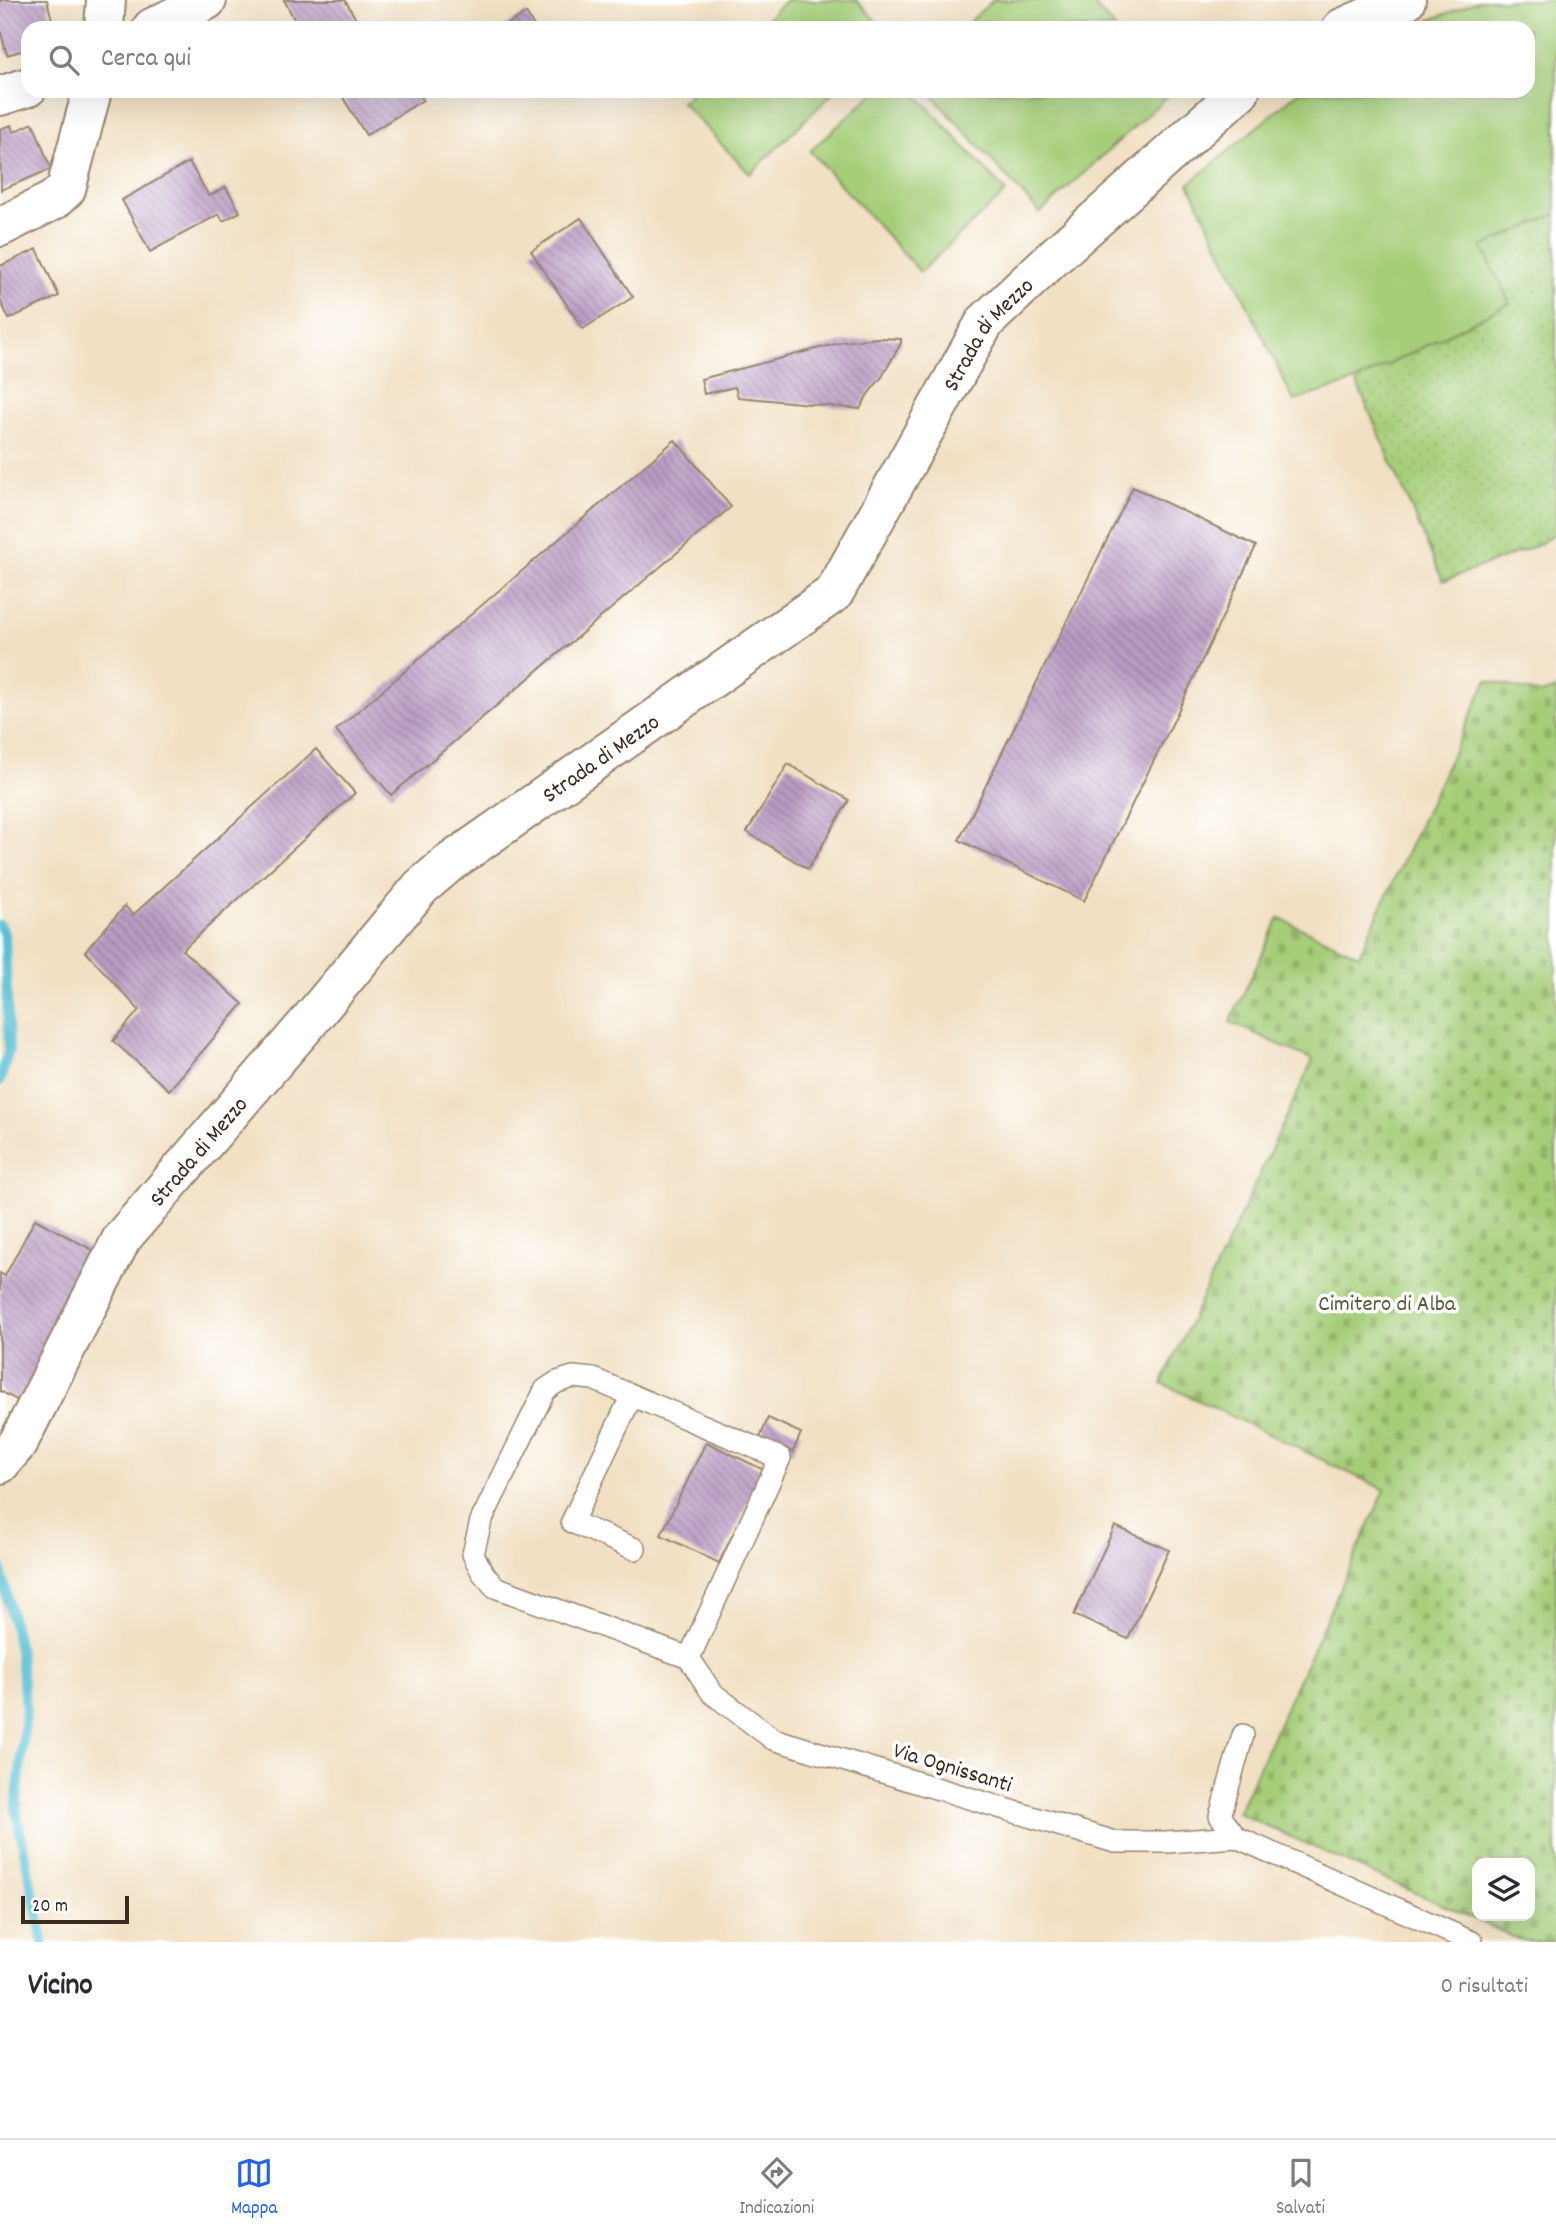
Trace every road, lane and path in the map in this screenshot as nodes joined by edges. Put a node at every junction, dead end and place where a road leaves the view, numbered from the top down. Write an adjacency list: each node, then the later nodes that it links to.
1 (106, 0): 4 (street)
2 (207, 0): 5 (street)
3 (1406, 0): 6 (street)
4 (104, 21)
5 (166, 21)
6 (1358, 21)
7 (21, 89): 8 (street)
8 (0, 96)
9 (90, 98): 11 (street)
10 (1232, 98): 13 (street, Strada di Mezzo)
11 (0, 227)
12 (632, 1395): 14 (lane); 15 (lane); 15 (lane)
13 (0, 1464)
14 (635, 1549)
15 (689, 1658): 17 (lane, Via Ognissanti)
16 (1243, 1735): 17 (lane)
17 (1236, 1838): 18 (lane, Via Ognissanti)
18 (1472, 1942)

